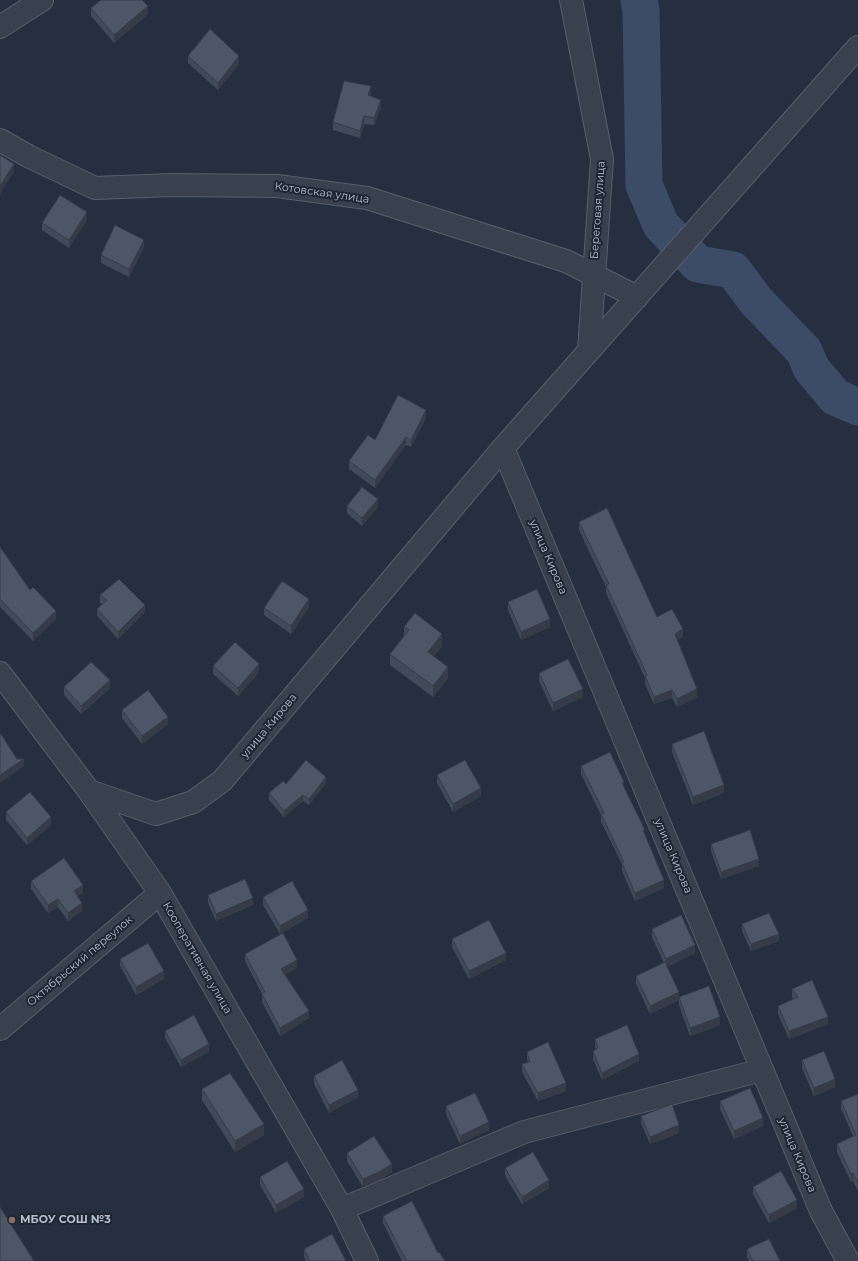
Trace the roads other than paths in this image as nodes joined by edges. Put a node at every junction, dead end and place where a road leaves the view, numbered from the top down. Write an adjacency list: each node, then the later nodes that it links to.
1 (42, 0): 3 (street)
2 (571, 0): 6 (street, Береговая улица)
3 (0, 27)
4 (858, 48): 7 (street, улица Кирова)
5 (0, 140): 6 (street, Котовская улица)
6 (593, 274): 7 (street, Котовская улица); 8 (street, Береговая улица)
7 (640, 293): 8 (street, улица Кирова)
8 (589, 351): 9 (street, улица Кирова)
9 (503, 448): 11 (street, улица Кирова); 14 (street, улица Кирова)
10 (0, 673): 11 (street, Кооперативная улица)
11 (89, 791): 12 (street, Кооперативная улица)
12 (160, 893): 13 (street, Октябрьский переулок); 15 (street, Кооперативная улица)
13 (0, 1028)
14 (762, 1070): 15 (street); 17 (street, улица Кирова)
15 (342, 1209): 16 (street, Кооперативная улица)
16 (368, 1261)
17 (848, 1261)

